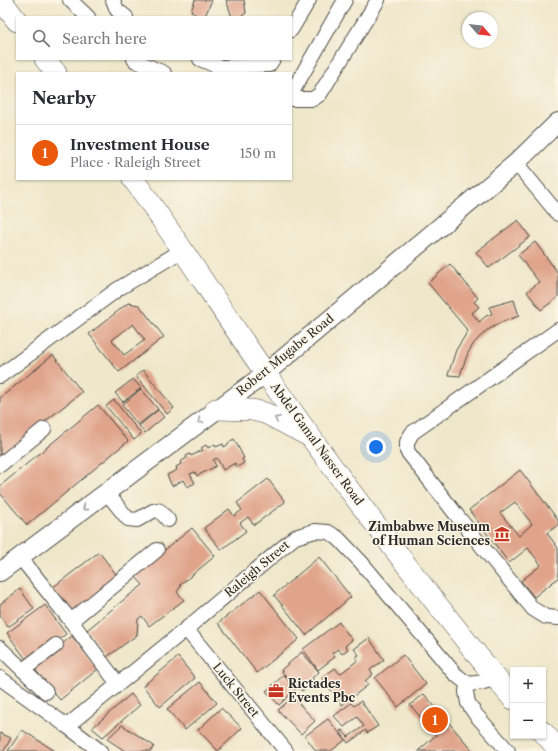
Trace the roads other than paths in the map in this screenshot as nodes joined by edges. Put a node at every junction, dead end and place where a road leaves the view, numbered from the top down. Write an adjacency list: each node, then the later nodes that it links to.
1 (1, 0): 9 (highway)
2 (70, 0): 7 (street)
3 (113, 0): 8 (street)
4 (309, 0): 10 (street)
5 (345, 0): 17 (street)
6 (378, 0): 18 (street)
7 (87, 16)
8 (125, 16)
9 (16, 20)
10 (292, 28)
11 (46, 60): 15 (highway)
12 (136, 60): 16 (street)
13 (202, 60): 14 (street)
14 (269, 66)
15 (55, 72)
16 (162, 72)
17 (292, 92)
18 (292, 99)
19 (558, 122): 20 (main road, Robert Mugabe Road)
20 (516, 163): 22 (street); 25 (main road, Robert Mugabe Road)
21 (134, 180): 23 (highway, Abdel Gamal Nasser Road)
22 (558, 214)
23 (183, 250): 25 (highway, Abdel Gamal Nasser Road); 26 (street)
24 (558, 330): 36 (street)
25 (266, 373): 27 (main road, Robert Mugabe Road); 29 (highway, Abdel Gamal Nasser Road)
26 (0, 376)
27 (216, 409): 29 (highway, one-way to 27); 31 (main road, Robert Mugabe Road, one-way to 31)
28 (44, 429): 30 (street)
29 (311, 438): 43 (highway, Abdel Gamal Nasser Road)
30 (0, 465)
31 (106, 492): 32 (street); 34 (main road, Robert Mugabe Road, one-way to 34)
32 (168, 520)
33 (157, 550): 37 (street)
34 (20, 557): 35 (main road, Robert Mugabe Road); 37 (street)
35 (0, 572)
36 (558, 618)
37 (71, 621): 45 (street)
38 (186, 629): 44 (street, Raleigh Street); 45 (street, Raleigh Street); 52 (street, Luck Street)
39 (56, 645): 41 (street)
40 (0, 648): 41 (street)
41 (23, 670): 46 (street)
42 (0, 678): 48 (street)
43 (497, 679): 44 (street); 47 (highway, Abdel Gamal Nasser Road)
44 (467, 683): 53 (street)
45 (118, 684): 48 (street, Raleigh Street)
46 (46, 692)
47 (510, 695)
48 (67, 726): 51 (street)
49 (546, 735): 50 (highway)
50 (558, 748)
51 (94, 749)
52 (286, 751)
53 (508, 751)

